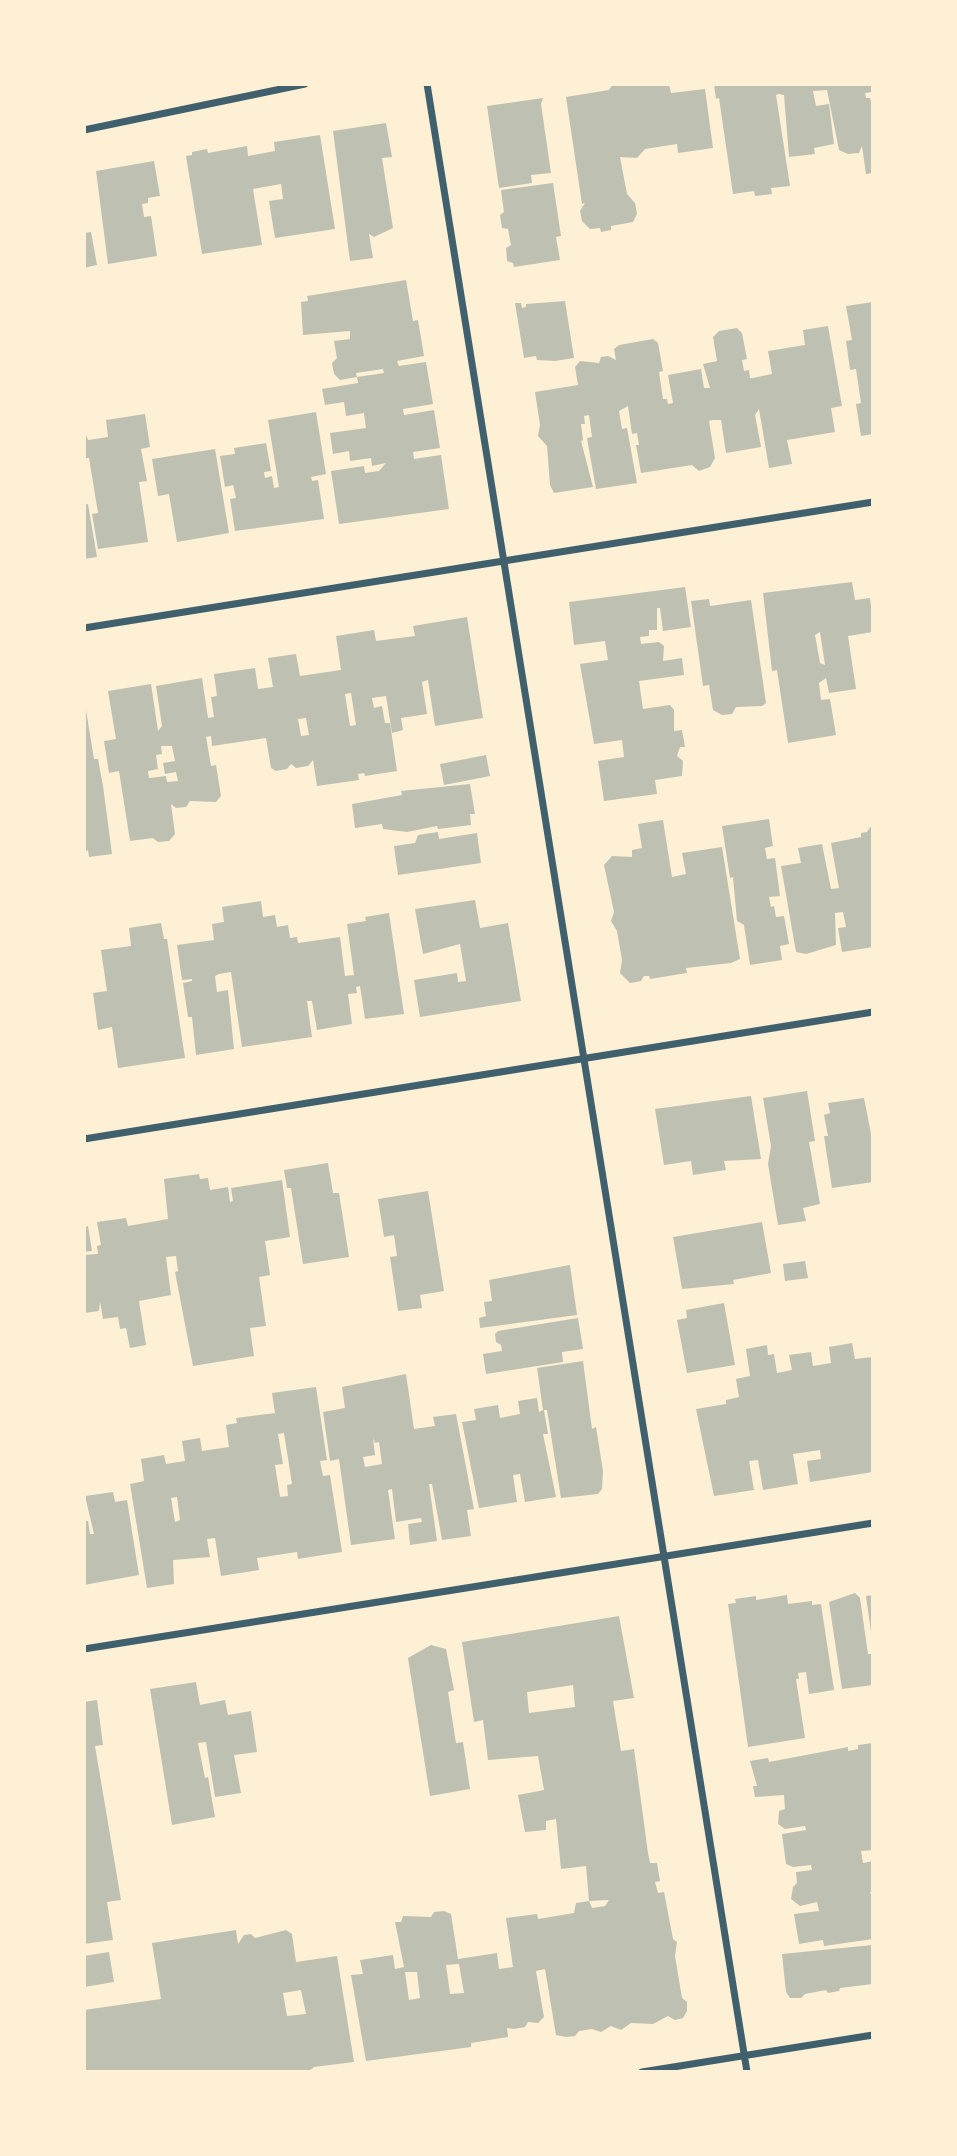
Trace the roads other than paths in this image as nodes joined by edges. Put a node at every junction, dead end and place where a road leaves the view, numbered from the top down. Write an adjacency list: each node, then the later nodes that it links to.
1 (305, 84): 3 (street)
2 (427, 84): 5 (street)
3 (84, 130)
4 (873, 502): 5 (street)
5 (503, 561): 6 (street); 8 (street)
6 (84, 628)
7 (873, 1012): 8 (street)
8 (584, 1058): 9 (street); 11 (street)
9 (84, 1139)
10 (873, 1523): 11 (street)
11 (664, 1557): 12 (street); 14 (street)
12 (84, 1649)
13 (873, 2035): 14 (street)
14 (744, 2056): 15 (street); 16 (street)
15 (642, 2072)
16 (747, 2072)

